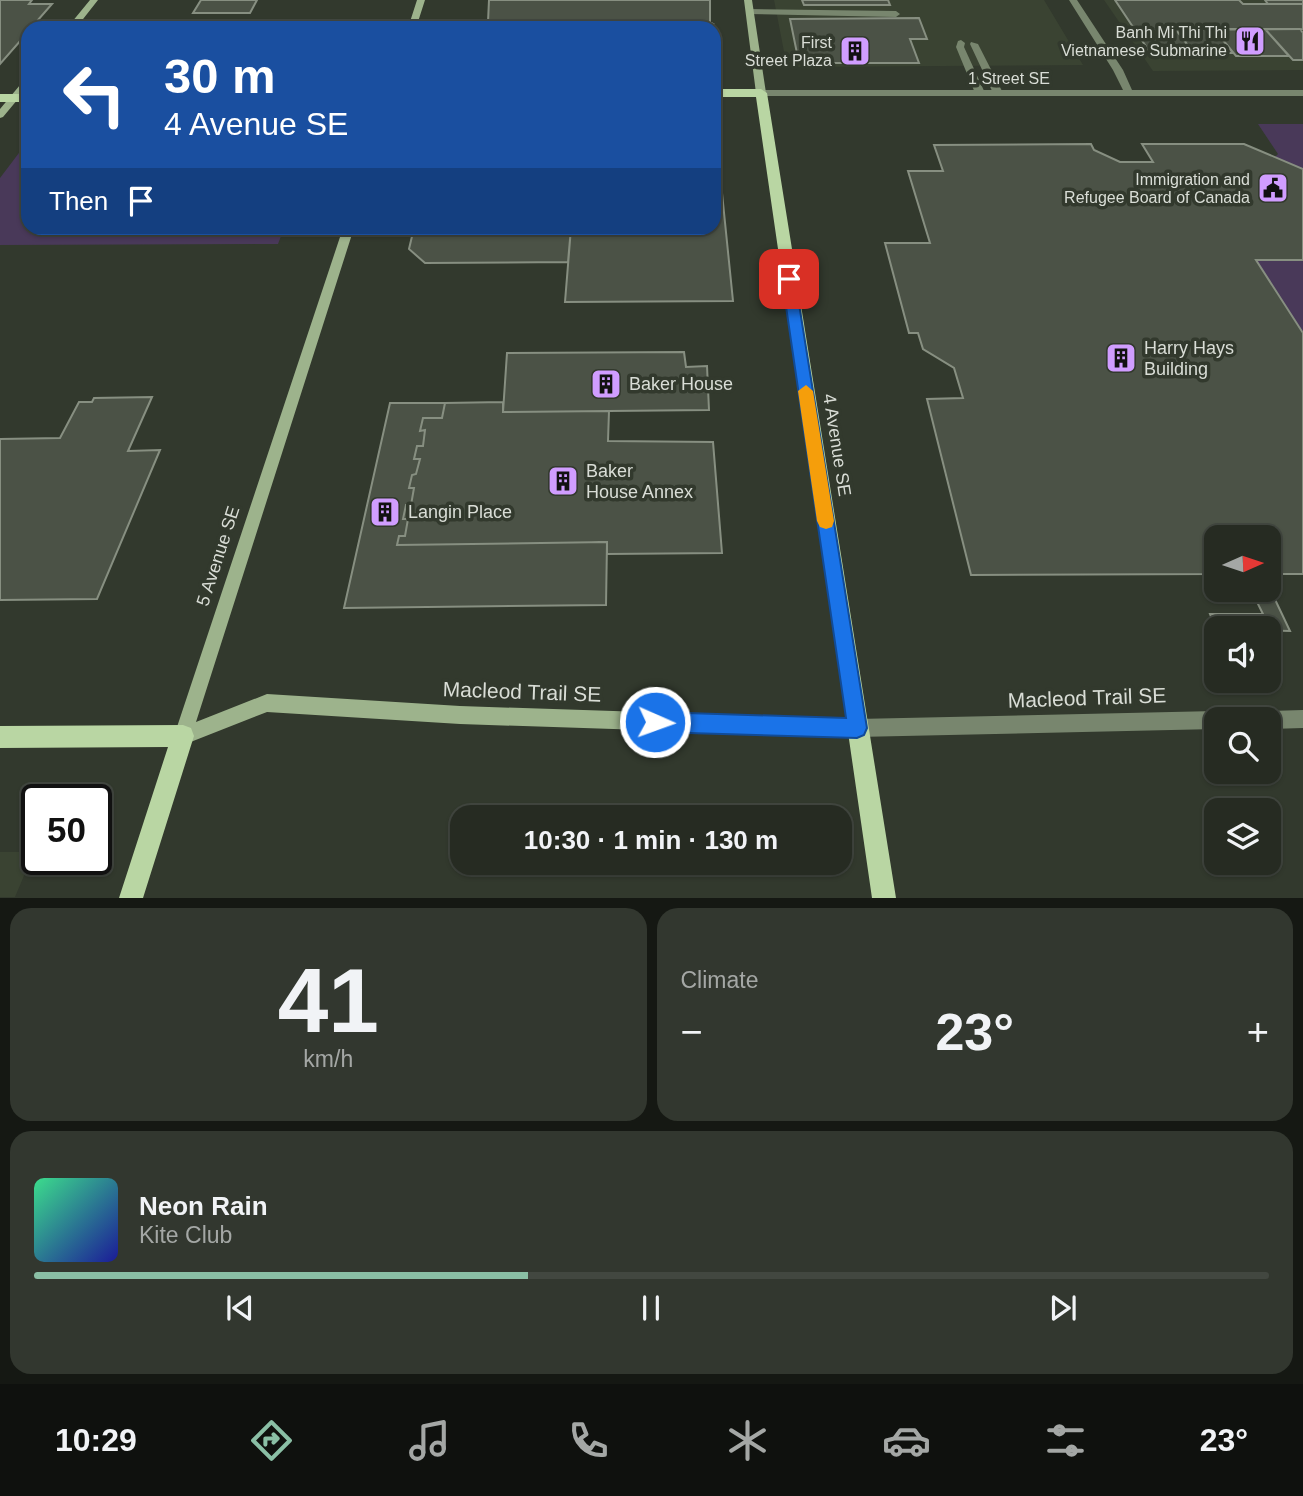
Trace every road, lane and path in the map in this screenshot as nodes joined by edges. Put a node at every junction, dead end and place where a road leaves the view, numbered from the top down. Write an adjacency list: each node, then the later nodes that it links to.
1 (94, 0): 7 (main road)
2 (421, 0): 8 (main road)
3 (748, 0): 5 (main road, 4 Avenue SE)
4 (1073, 0): 16 (street)
5 (749, 12): 6 (street); 13 (main road, 4 Avenue SE)
6 (896, 15)
7 (77, 21)
8 (414, 21)
9 (961, 43): 14 (street)
10 (974, 44): 15 (street)
11 (21, 90): 19 (main road)
12 (721, 93): 13 (main road, 1 Street SE)
13 (761, 93): 14 (street, 1 Street SE); 26 (main road, 4 Avenue SE)
14 (980, 93): 15 (street, 1 Street SE)
15 (998, 93): 16 (street, 1 Street SE)
16 (1129, 93): 17 (street, 1 Street SE)
17 (1303, 93)
18 (0, 98): 19 (main road)
19 (14, 98): 20 (main road); 21 (main road)
20 (21, 98)
21 (0, 116)
22 (346, 235): 27 (main road, 5 Avenue SE)
23 (1303, 719): 25 (street)
24 (1204, 720): 26 (street, Macleod Trail SE)
25 (1281, 720)
26 (857, 728): 27 (main road, Macleod Trail SE); 30 (main road, 4 Avenue SE)
27 (183, 736): 28 (main road, Macleod Trail SE); 29 (main road, 5 Avenue SE)
28 (0, 737)
29 (131, 898)
30 (884, 898)

